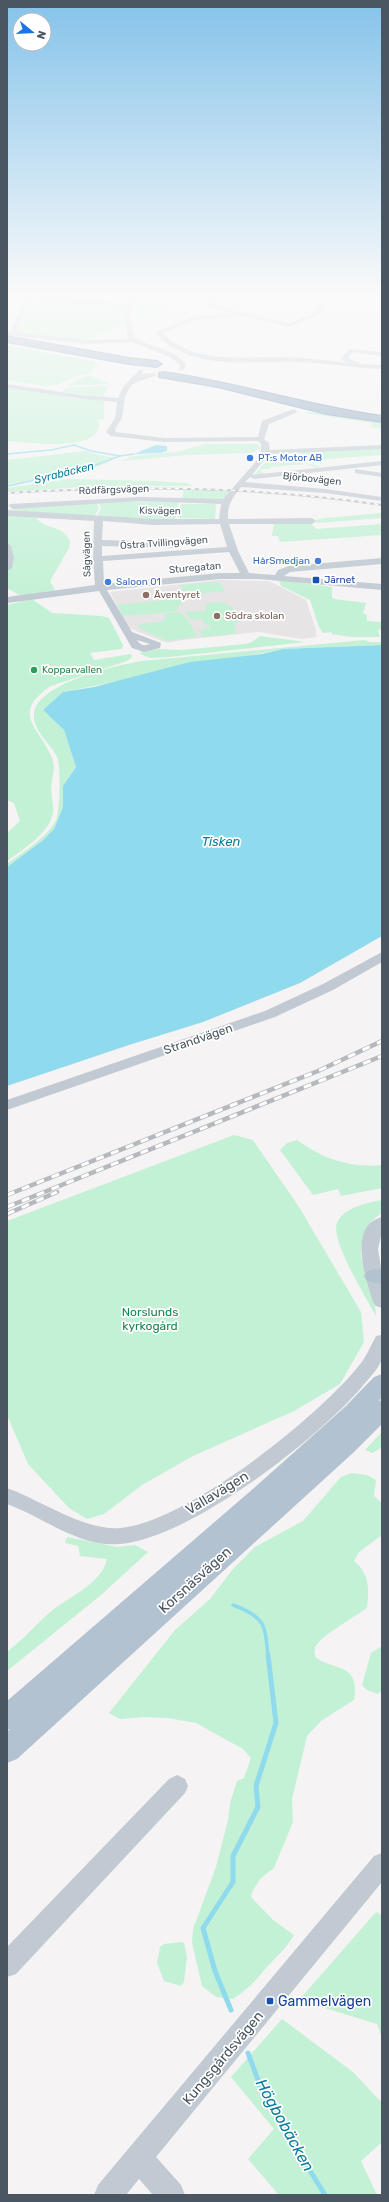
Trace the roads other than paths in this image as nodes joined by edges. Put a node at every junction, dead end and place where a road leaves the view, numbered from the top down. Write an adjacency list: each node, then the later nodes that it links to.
1 (74, 396): 5 (street)
2 (123, 396): 5 (street)
3 (264, 396): 7 (highway)
4 (275, 396): 7 (highway)
5 (121, 400): 8 (street)
6 (293, 411): 8 (street)
7 (382, 418)
8 (260, 439): 10 (street)
9 (382, 447): 10 (street)
10 (266, 452): 18 (street)
11 (277, 457): 12 (street)
12 (293, 460)
13 (305, 462): 16 (street)
14 (382, 463): 15 (street)
15 (347, 466): 16 (street); 17 (street)
16 (328, 468): 18 (street)
17 (382, 475)
18 (247, 477): 19 (street)
19 (240, 484): 20 (street, Björbovägen); 21 (street)
20 (382, 499)
21 (226, 502): 22 (street, Rödfärgsvägen); 25 (street)
22 (8, 513): 23 (street, Kisvägen)
23 (98, 519): 25 (street, Kisvägen); 26 (street, Sågvägen)
24 (312, 521): 25 (street, Kisvägen)
25 (225, 522): 28 (street)
26 (97, 543): 28 (street); 29 (street, Sågvägen)
27 (7, 546): 31 (street)
28 (232, 547): 29 (street, Östra Tvillingvägen); 32 (street)
29 (98, 559): 35 (street, Sågvägen)
30 (382, 561): 33 (street)
31 (7, 568)
32 (246, 576): 33 (street, Sturegatan); 35 (street, Sturegatan)
33 (278, 578): 34 (street, Sturegatan)
34 (382, 587)
35 (100, 588): 37 (street, Sturegatan); 39 (street)
36 (7, 589): 37 (street)
37 (21, 597): 38 (street, Sturegatan)
38 (7, 600)
39 (127, 633)
40 (382, 956): 41 (street, Strandvägen)
41 (7, 1105)
42 (382, 1222): 43 (street)
43 (378, 1276): 44 (street)
44 (382, 1302)
45 (382, 1341): 48 (street, Vallavägen)
46 (382, 1383): 49 (main road, Korsnäsvägen)
47 (382, 1408): 50 (main road, Korsnäsvägen)
48 (7, 1496)
49 (7, 1718)
50 (7, 1750)
51 (177, 1786): 53 (street)
52 (382, 1864): 54 (street, Kungsgårdsvägen)
53 (7, 1966)
54 (139, 2158): 55 (street, Kungsgårdsvägen); 56 (street)
55 (108, 2195)
56 (171, 2195)

